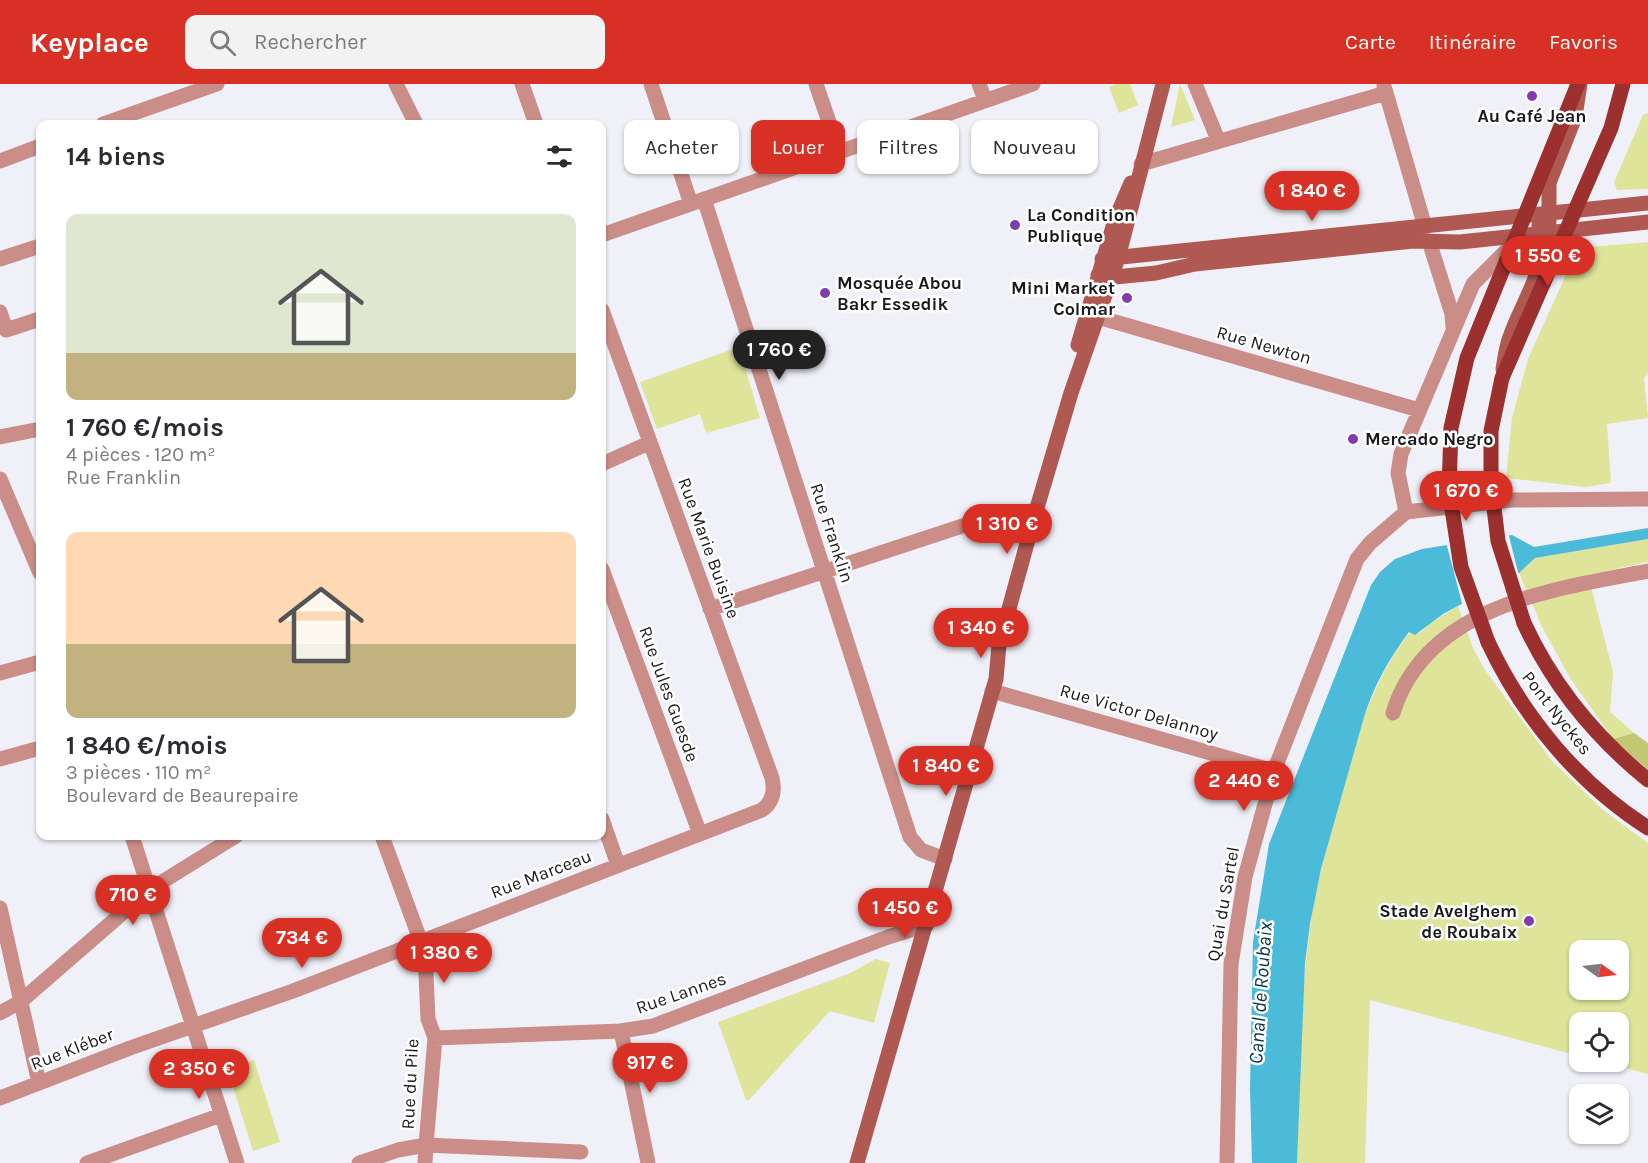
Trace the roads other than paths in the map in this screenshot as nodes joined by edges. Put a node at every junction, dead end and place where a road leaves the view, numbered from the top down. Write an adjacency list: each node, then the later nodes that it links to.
1 (217, 84): 14 (street)
2 (396, 84): 15 (street)
3 (522, 84): 16 (street)
4 (651, 84): 24 (street, Rue Franklin)
5 (816, 84): 17 (street)
6 (979, 84): 13 (street)
7 (1033, 84): 13 (street)
8 (1163, 84): 22 (main road)
9 (1195, 84): 18 (street)
10 (1579, 84): 27 (main road); 28 (main road, Pont Nyckes)
11 (1623, 84): 26 (main road, Pont Nyckes)
12 (1385, 88): 18 (street); 32 (street)
13 (985, 100): 20 (street)
14 (119, 120)
15 (414, 120)
16 (535, 120)
17 (828, 120)
18 (1218, 140): 22 (street)
19 (36, 148): 21 (street)
20 (845, 149)
21 (0, 161)
22 (1141, 164): 37 (main road)
23 (774, 174): 24 (street)
24 (698, 201): 31 (street); 57 (street, Rue Franklin)
25 (1648, 203): 26 (main road)
26 (1574, 211): 27 (main road); 30 (main road, Pont Nyckes)
27 (1549, 214): 28 (main road); 30 (main road)
28 (1524, 216): 32 (main road); 33 (main road); 34 (main road, Pont Nyckes)
29 (1648, 222): 30 (main road)
30 (1564, 232): 33 (main road); 44 (main road, Pont Nyckes)
31 (606, 234)
32 (1427, 234): 34 (main road); 37 (main road); 38 (main road); 43 (street)
33 (1541, 234): 34 (main road); 44 (main road)
34 (1514, 241): 43 (street); 69 (main road, Pont Nyckes, bridge)
35 (36, 247): 36 (street)
36 (0, 259)
37 (1110, 259): 38 (main road)
38 (1105, 276): 40 (main road); 50 (main road)
39 (0, 312): 41 (street)
40 (1098, 317): 45 (street, Rue Newton); 50 (main road)
41 (36, 320)
42 (606, 321): 48 (street, Rue Marie Buisine)
43 (1453, 330): 45 (street)
44 (1502, 378): 67 (main road, Pont Nyckes, bridge)
45 (1419, 410): 53 (street)
46 (36, 430): 47 (street)
47 (0, 437)
48 (649, 443): 49 (street); 59 (street, Rue Marie Buisine)
49 (606, 462)
50 (1047, 473): 54 (main road)
51 (0, 479): 55 (street)
52 (1648, 499): 53 (street)
53 (1406, 512): 66 (street, Quai du Sartel)
54 (1034, 518): 57 (street); 62 (main road)
55 (36, 564)
56 (1648, 571): 63 (street)
57 (825, 572): 59 (street); 75 (street, Rue Franklin)
58 (606, 580): 71 (street, Rue Jules Guesde)
59 (710, 609): 68 (street, Rue Marie Buisine)
60 (36, 663): 61 (street)
61 (0, 673)
62 (992, 691): 66 (street, Rue Victor Delannoy); 75 (main road)
63 (1393, 713)
64 (36, 749): 65 (street)
65 (0, 759)
66 (1274, 771): 97 (street, Quai du Sartel)
67 (1648, 780)
68 (771, 800): 71 (street, Rue Marceau)
69 (1648, 828)
70 (606, 830): 76 (street)
71 (700, 834): 76 (street, Rue Marceau)
72 (133, 840): 77 (street)
73 (230, 840): 77 (street)
74 (384, 840): 80 (street, Rue du Pile)
75 (945, 859): 79 (main road)
76 (618, 865): 80 (street, Rue Marceau)
77 (149, 890): 81 (street); 83 (street)
78 (0, 908): 81 (street)
79 (927, 925): 84 (street, Rue Lannes); 96 (main road)
80 (422, 941): 83 (street, Rue Marceau); 85 (street, Rue du Pile)
81 (20, 1002): 82 (street); 86 (street)
82 (0, 1013)
83 (193, 1027): 86 (street, Rue Kléber); 88 (street)
84 (621, 1031): 85 (street, Rue Lannes); 95 (street)
85 (435, 1038): 89 (street, Rue du Pile)
86 (39, 1083): 87 (street, Rue Kléber)
87 (0, 1098)
88 (221, 1115): 91 (street); 92 (street)
89 (426, 1145): 90 (street); 93 (street); 94 (street, Rue du Pile)
90 (581, 1152)
91 (87, 1163)
92 (237, 1163)
93 (359, 1163)
94 (425, 1163)
95 (648, 1163)
96 (857, 1163)
97 (1227, 1163)

